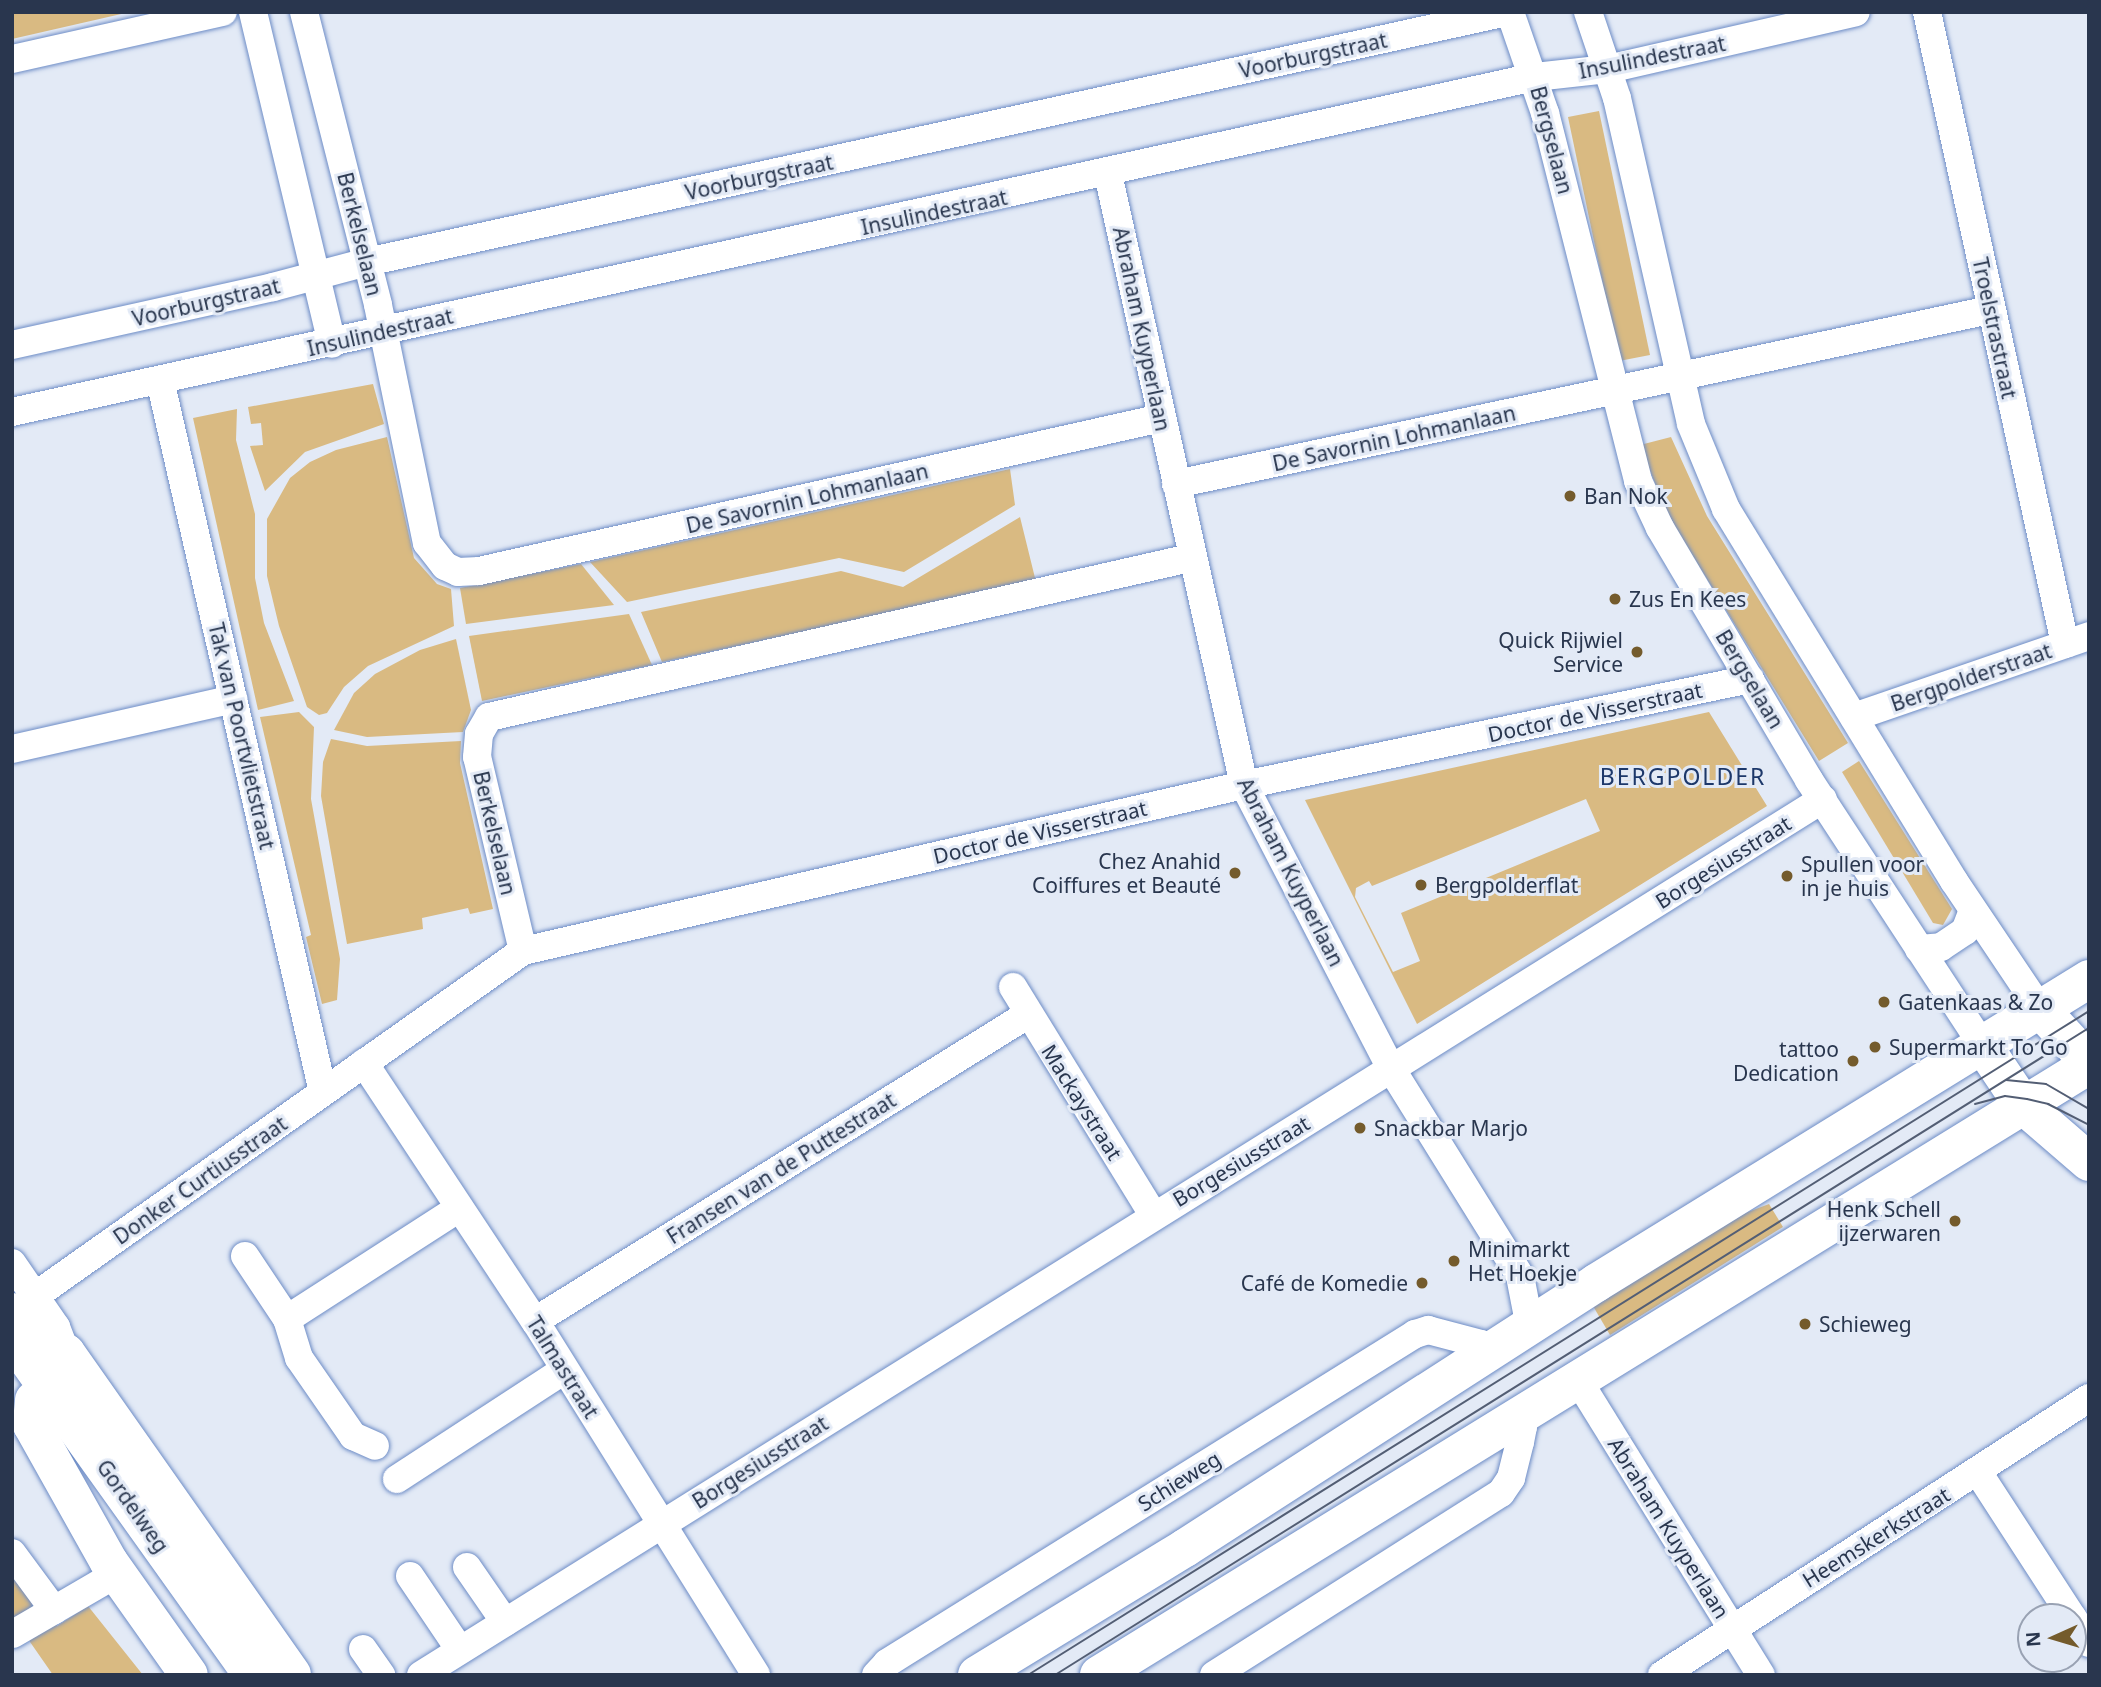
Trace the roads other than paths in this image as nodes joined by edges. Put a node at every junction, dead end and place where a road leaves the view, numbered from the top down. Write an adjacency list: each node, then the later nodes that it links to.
1 (223, 12): 8 (street)
2 (253, 12): 13 (street)
3 (304, 12): 12 (street, Berkelselaan)
4 (1509, 12): 10 (street, Bergselaan); 12 (street, Voorburgstraat)
5 (1588, 12): 9 (street)
6 (1856, 12): 9 (street, Insulindestraat)
7 (1927, 12): 14 (street, Troelstrastraat)
8 (12, 59)
9 (1608, 69): 10 (street, Insulindestraat); 18 (street)
10 (1535, 77): 11 (street, Insulindestraat); 20 (street, Bergselaan)
11 (1108, 174): 15 (street, Insulindestraat); 22 (street, Abraham Kuyperlaan)
12 (367, 262): 13 (street, Voorburgstraat); 15 (street, Berkelselaan)
13 (318, 273): 16 (street); 17 (street, Voorburgstraat)
14 (1990, 310): 18 (street); 26 (street, Troelstrastraat)
15 (383, 333): 16 (street, Insulindestraat); 25 (street, Berkelselaan)
16 (332, 344): 19 (street, Insulindestraat)
17 (12, 345)
18 (1679, 376): 20 (street); 29 (street)
19 (160, 380): 21 (street, Insulindestraat); 28 (street, Tak van Poortvlietstraat)
20 (1613, 394): 23 (street, De Savornin Lohmanlaan); 27 (street, Bergselaan)
21 (12, 412)
22 (1161, 418): 23 (street, Abraham Kuyperlaan); 25 (street, De Savornin Lohmanlaan)
23 (1176, 484): 24 (street, Abraham Kuyperlaan)
24 (1190, 558): 31 (street, Abraham Kuyperlaan); 35 (street, Berkelselaan)
25 (453, 570)
26 (2077, 640): 29 (street, Bergpolderstraat)
27 (1750, 679): 31 (street, Doctor de Visserstraat); 32 (street, Bergselaan)
28 (233, 699): 30 (street); 44 (street, Tak van Poortvlietstraat)
29 (1854, 718): 33 (street)
30 (12, 749)
31 (1244, 785): 35 (street, Doctor de Visserstraat); 43 (street, Abraham Kuyperlaan)
32 (1823, 799): 34 (street, Bergselaan); 43 (street, Borgesiusstraat)
33 (1973, 910): 34 (street); 38 (street)
34 (1919, 949): 40 (street, Bergselaan)
35 (523, 951): 41 (street, Doctor de Visserstraat)
36 (2089, 979): 38 (main road)
37 (1013, 987): 39 (street, Mackaystraat)
38 (2040, 1009): 40 (main road); 42 (main road)
39 (1027, 1015): 48 (street, Mackaystraat); 54 (street, Fransen van de Puttestraat)
40 (1982, 1044): 45 (main road, Bergselaan); 52 (main road)
41 (364, 1063): 44 (street, Donker Curtiusstraat); 47 (street, Talmastraat)
42 (2089, 1063): 45 (main road)
43 (1392, 1070): 48 (street, Borgesiusstraat); 52 (street, Abraham Kuyperlaan)
44 (323, 1092): 51 (street, Donker Curtiusstraat)
45 (2023, 1105): 46 (main road, Bergselaan); 59 (main road)
46 (2089, 1162)
47 (458, 1209): 53 (street); 54 (street, Talmastraat)
48 (1153, 1215): 65 (street, Borgesiusstraat)
49 (245, 1256): 53 (street)
50 (12, 1263): 51 (street, Gordelweg)
51 (24, 1304): 80 (main road, Gordelweg)
52 (1528, 1307): 56 (main road)
53 (287, 1319): 62 (street)
54 (535, 1321): 57 (street, Talmastraat)
55 (12, 1338): 79 (main road, Gordelweg)
56 (1488, 1354): 84 (street, Schieweg); 85 (main road)
57 (564, 1370): 64 (street); 65 (street, Talmastraat)
58 (23, 1385): 68 (main road, Gordelweg); 78 (main road, Gordelweg)
59 (1586, 1394): 61 (main road); 73 (street, Abraham Kuyperlaan)
60 (2089, 1398): 63 (street, Heemskerkstraat)
61 (1517, 1416): 86 (main road); 87 (street)
62 (375, 1446)
63 (1978, 1472): 70 (street); 73 (street, Heemskerkstraat)
64 (397, 1479)
65 (660, 1525): 72 (street, Borgesiusstraat); 83 (street, Talmastraat)
66 (12, 1553): 71 (street)
67 (467, 1567): 72 (street)
68 (116, 1574): 71 (street); 77 (main road, Gordelweg)
69 (410, 1576): 76 (street)
70 (2063, 1603)
71 (54, 1610): 74 (street)
72 (505, 1622): 76 (street, Borgesiusstraat)
73 (1732, 1629): 88 (street, Heemskerkstraat); 89 (street, Abraham Kuyperlaan)
74 (13, 1634)
75 (363, 1649): 81 (street)
76 (460, 1650): 82 (street, Borgesiusstraat)
77 (189, 1675)
78 (228, 1675)
79 (252, 1675)
80 (292, 1675)
81 (381, 1675)
82 (421, 1675)
83 (757, 1675)
84 (876, 1675)
85 (977, 1675)
86 (1099, 1675)
87 (1214, 1675)
88 (1662, 1675)
89 (1761, 1675)

